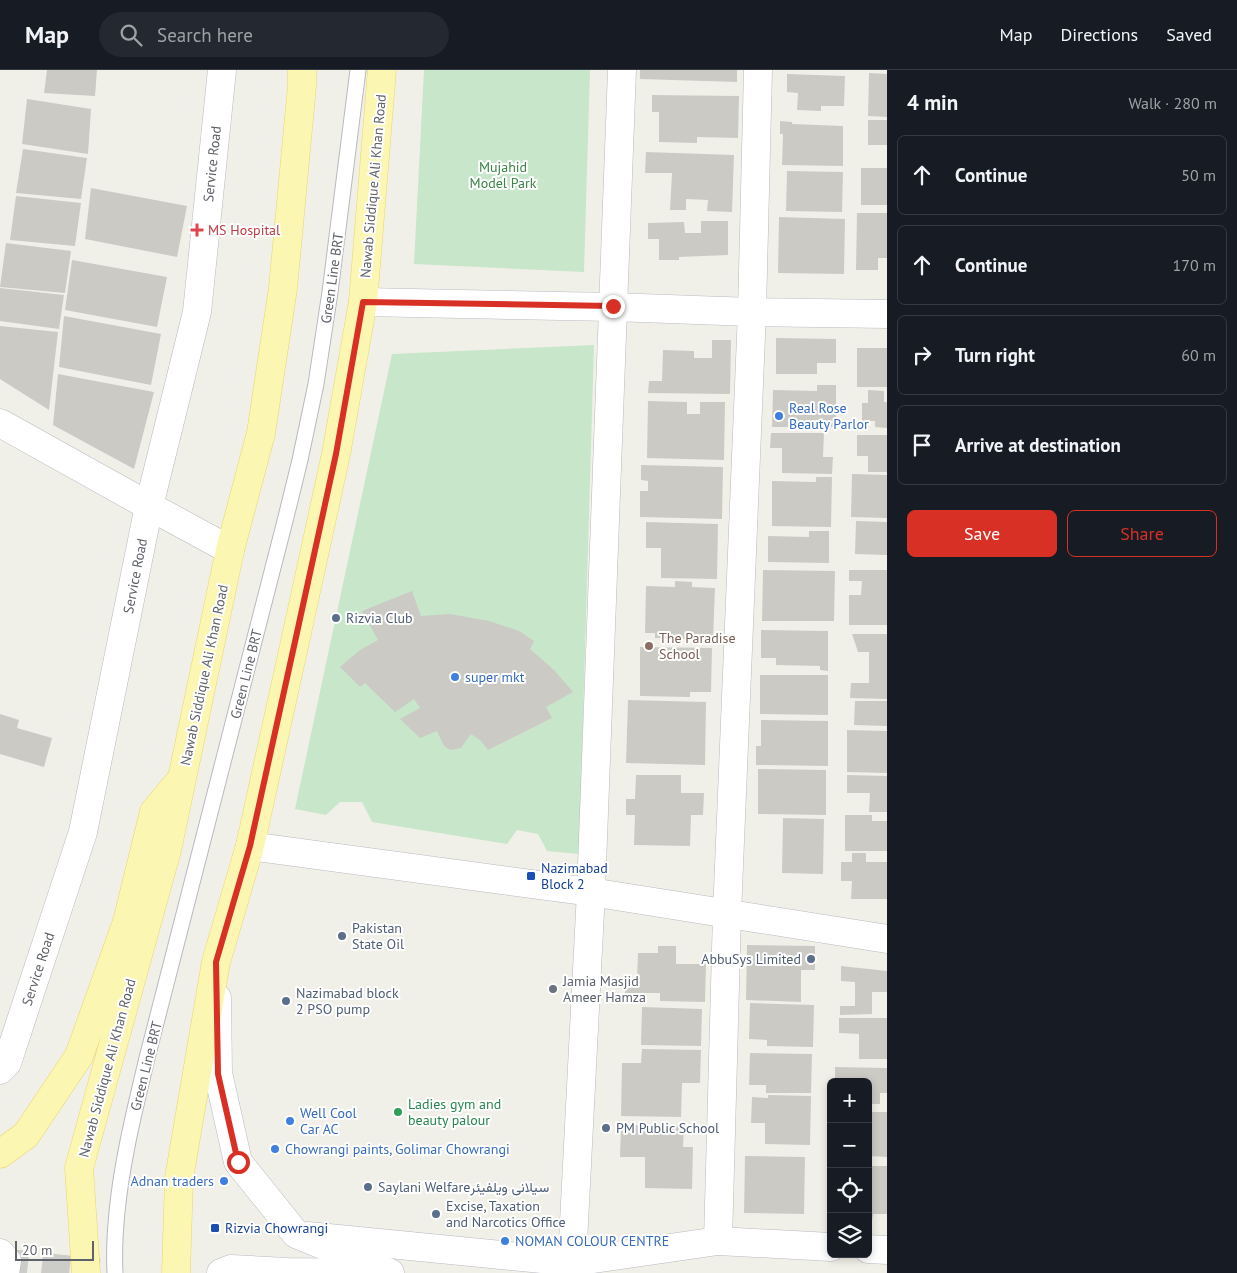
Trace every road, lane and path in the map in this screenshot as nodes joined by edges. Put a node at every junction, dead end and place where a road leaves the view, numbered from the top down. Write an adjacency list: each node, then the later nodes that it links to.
1 (222, 70): 12 (street, Service Road)
2 (302, 70): 13 (main road, Nawab Siddique Ali Khan Road)
3 (358, 70): 31 (lane, Green Line BRT)
4 (382, 70): 7 (main road, Nawab Siddique Ali Khan Road)
5 (622, 70): 8 (street)
6 (758, 70): 9 (street)
7 (363, 302): 8 (street); 15 (main road, Nawab Siddique Ali Khan Road)
8 (613, 306): 9 (street); 16 (street)
9 (752, 312): 10 (street); 17 (street)
10 (887, 314)
11 (0, 424): 12 (street)
12 (149, 506): 13 (street); 20 (street, Service Road)
13 (230, 550): 14 (main road, Nawab Siddique Ali Khan Road)
14 (183, 777): 21 (main road); 30 (main road, Nawab Siddique Ali Khan Road)
15 (250, 846): 16 (street); 19 (main road, Nawab Siddique Ali Khan Road)
16 (591, 892): 17 (street); 28 (street)
17 (727, 914): 18 (street); 23 (street)
18 (887, 939)
19 (216, 962): 22 (street); 32 (main road, Nawab Siddique Ali Khan Road)
20 (0, 1070)
21 (0, 1154)
22 (296, 1234): 28 (street); 35 (street)
23 (718, 1241): 24 (street); 28 (street)
24 (827, 1247)
25 (872, 1249): 26 (street)
26 (887, 1250)
27 (0, 1253): 29 (street)
28 (572, 1262)
29 (5, 1273)
30 (86, 1273)
31 (115, 1273)
32 (176, 1273)
33 (221, 1273): 34 (street)
34 (357, 1273)
35 (390, 1273)

